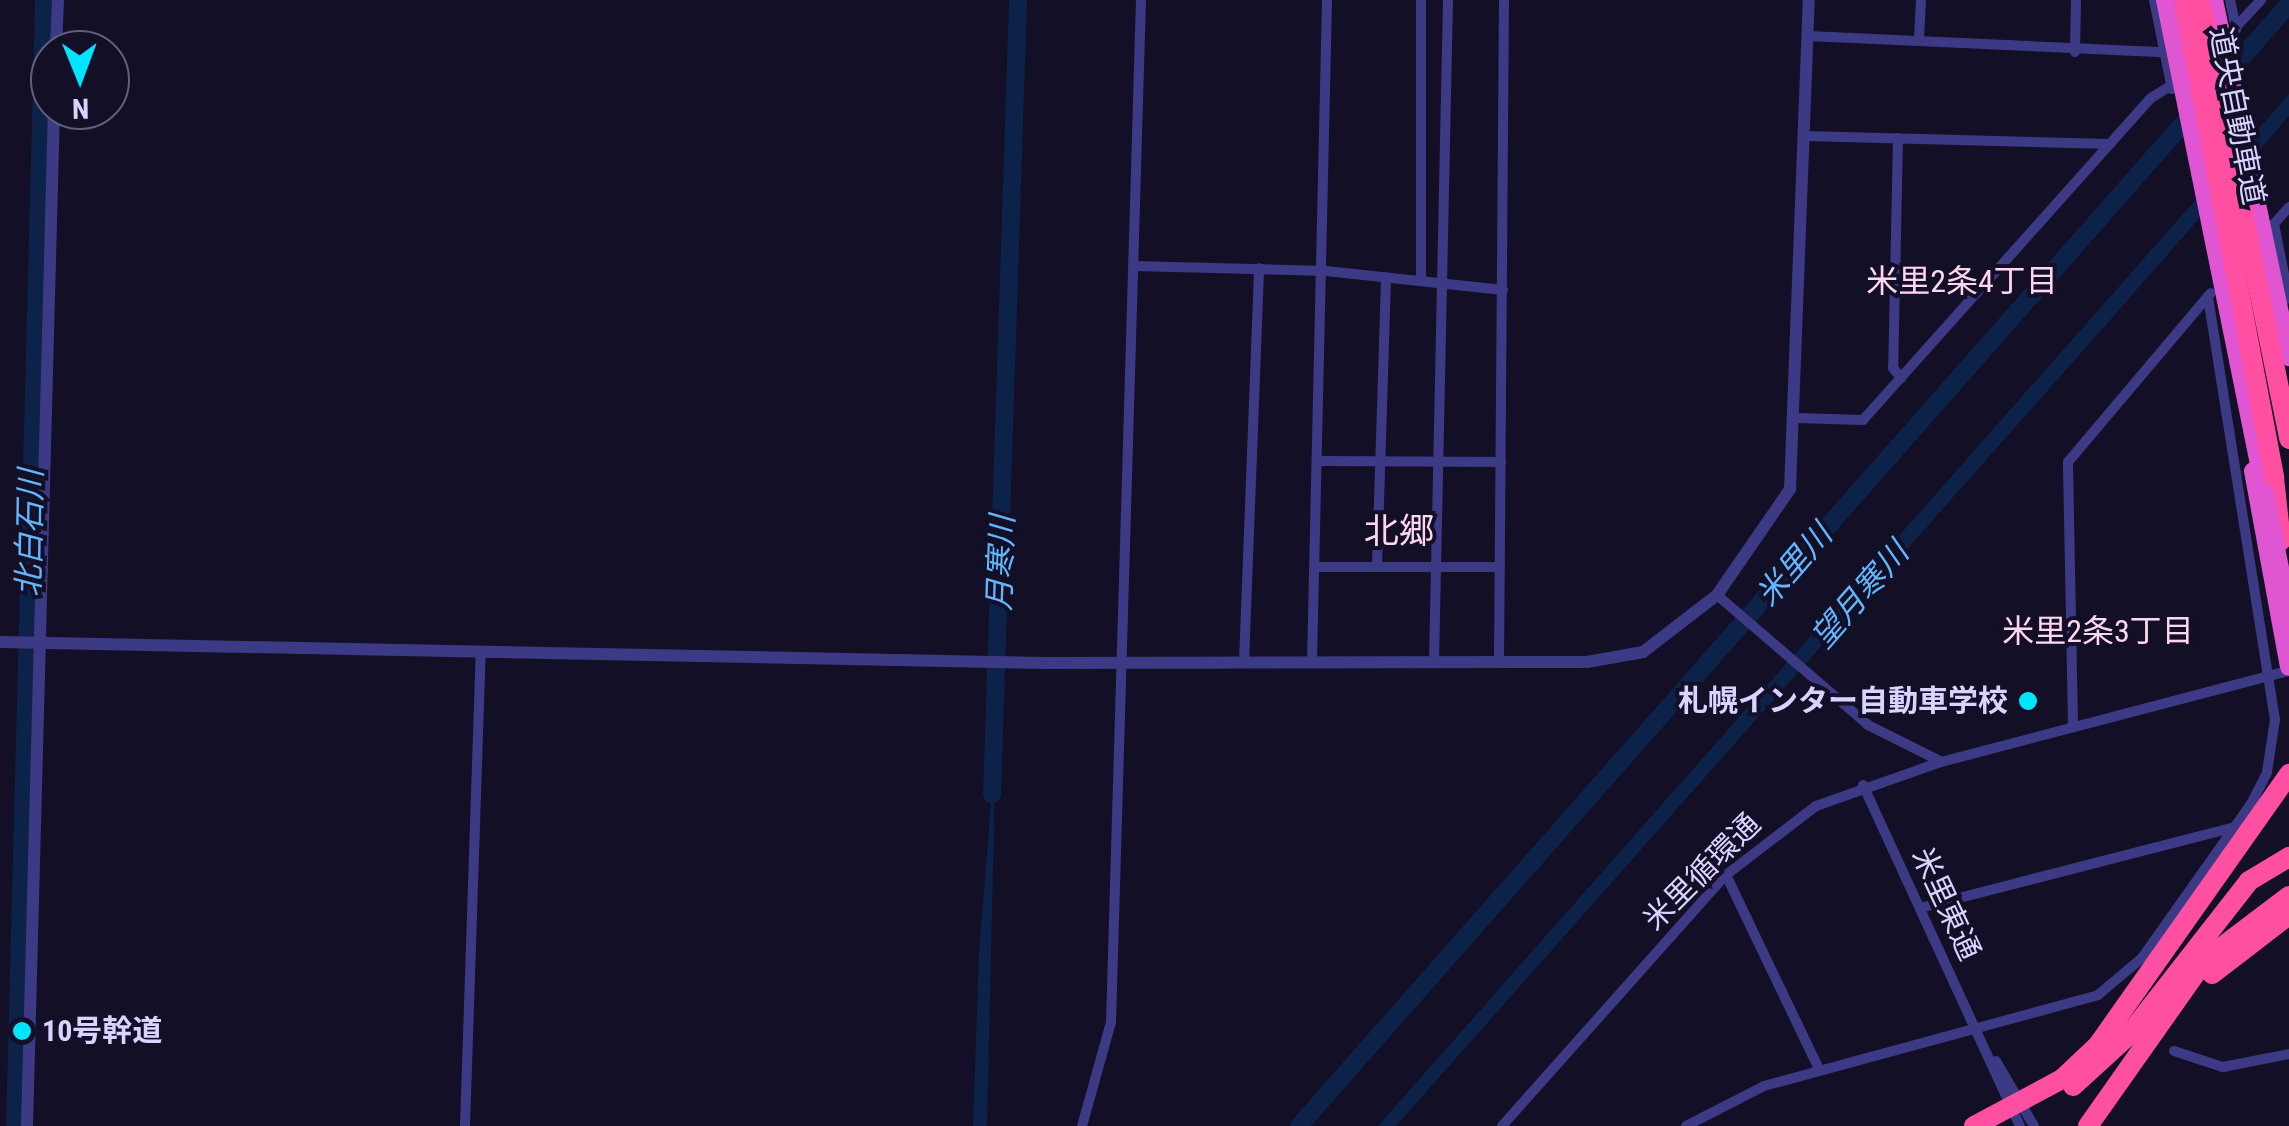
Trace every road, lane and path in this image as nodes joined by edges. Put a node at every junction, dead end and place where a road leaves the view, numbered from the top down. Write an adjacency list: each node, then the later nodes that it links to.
1 (58, 0): 18 (street)
2 (1141, 0): 30 (street)
3 (1327, 0): 32 (street)
4 (1421, 0): 34 (street)
5 (1448, 0): 35 (street)
6 (1504, 0): 36 (street)
7 (1809, 0): 19 (street)
8 (1921, 0): 20 (street)
9 (2076, 0): 21 (street)
10 (2154, 0): 22 (street)
11 (2165, 0): 41 (highway, bridge)
12 (2184, 0): 48 (highway, 道央自動車道, bridge)
13 (2200, 0): 43 (highway, 道央自動車道, bridge)
14 (2214, 0): 39 (highway, bridge)
15 (2230, 0): 17 (street)
16 (2261, 0): 17 (street)
17 (2236, 29): 23 (street)
18 (57, 30)
19 (1808, 36): 20 (street); 25 (street)
20 (1919, 38): 21 (street)
21 (2075, 52): 22 (street)
22 (2164, 52): 23 (street)
23 (2172, 88): 27 (street)
24 (53, 130): 58 (street)
25 (1805, 136): 26 (street); 42 (street)
26 (1898, 138): 27 (street); 40 (street)
27 (2110, 144): 40 (street)
28 (2289, 207): 29 (street)
29 (2274, 224): 37 (street); 38 (street)
30 (1134, 266): 31 (street); 63 (street)
31 (1259, 268): 32 (street); 60 (street)
32 (1326, 270): 33 (street); 44 (street)
33 (1386, 277): 34 (street); 45 (street)
34 (1421, 281): 35 (street)
35 (1446, 284): 36 (street); 46 (street)
36 (1503, 290): 47 (street)
37 (2208, 296): 66 (street); 67 (street)
38 (2289, 299)
39 (2289, 357)
40 (1902, 378): 42 (street)
41 (2246, 410): 56 (highway, bridge); 65 (highway, bridge)
42 (1798, 418): 54 (street)
43 (2289, 439)
44 (1322, 461): 45 (street); 51 (street)
45 (1380, 461): 46 (street); 50 (street)
46 (1442, 462): 47 (street); 52 (street)
47 (1501, 462): 53 (street)
48 (2274, 478): 49 (highway, 道央自動車道); 55 (highway, bridge)
49 (2289, 538)
50 (1377, 566): 51 (street); 52 (street)
51 (1320, 567): 61 (street)
52 (1435, 567): 53 (street); 64 (street)
53 (1500, 567): 62 (street)
54 (1716, 595): 62 (street); 68 (street)
55 (2289, 598)
56 (2289, 612)
57 (0, 642): 58 (street)
58 (36, 643): 59 (street); 84 (street)
59 (481, 652): 63 (street); 85 (street)
60 (1244, 662): 61 (street); 63 (street)
61 (1312, 662): 64 (street)
62 (1499, 662): 64 (street)
63 (1118, 663): 86 (street)
64 (1434, 663)
65 (2289, 669): 66 (street, 米里循環通)
66 (2265, 676): 67 (street, 米里循環通); 71 (street)
67 (2073, 725): 68 (street, 米里循環通)
68 (1941, 762): 70 (street, 米里循環通)
69 (2289, 774): 89 (highway, bridge)
70 (1862, 785): 73 (street, 米里循環通); 75 (street, 米里東通)
71 (2236, 827): 75 (street); 77 (street)
72 (2289, 857): 90 (highway, bridge)
73 (1726, 874): 83 (street); 87 (street, 米里循環通)
74 (2289, 896): 93 (highway)
75 (1920, 908): 78 (street, 米里東通)
76 (2289, 915): 94 (highway)
77 (2098, 994): 78 (street); 79 (street)
78 (1976, 1028): 80 (street, 米里東通); 83 (street)
79 (2146, 1032)
80 (1984, 1044): 91 (street, 米里東通); 92 (street, 米里東通)
81 (2174, 1051): 82 (street)
82 (2289, 1054)
83 (1820, 1070): 88 (street)
84 (28, 1126)
85 (465, 1126)
86 (1082, 1126)
87 (1502, 1126)
88 (1686, 1126)
89 (1974, 1126)
90 (1996, 1126)
91 (2020, 1126)
92 (2034, 1126)
93 (2088, 1126)
94 (2104, 1126)

